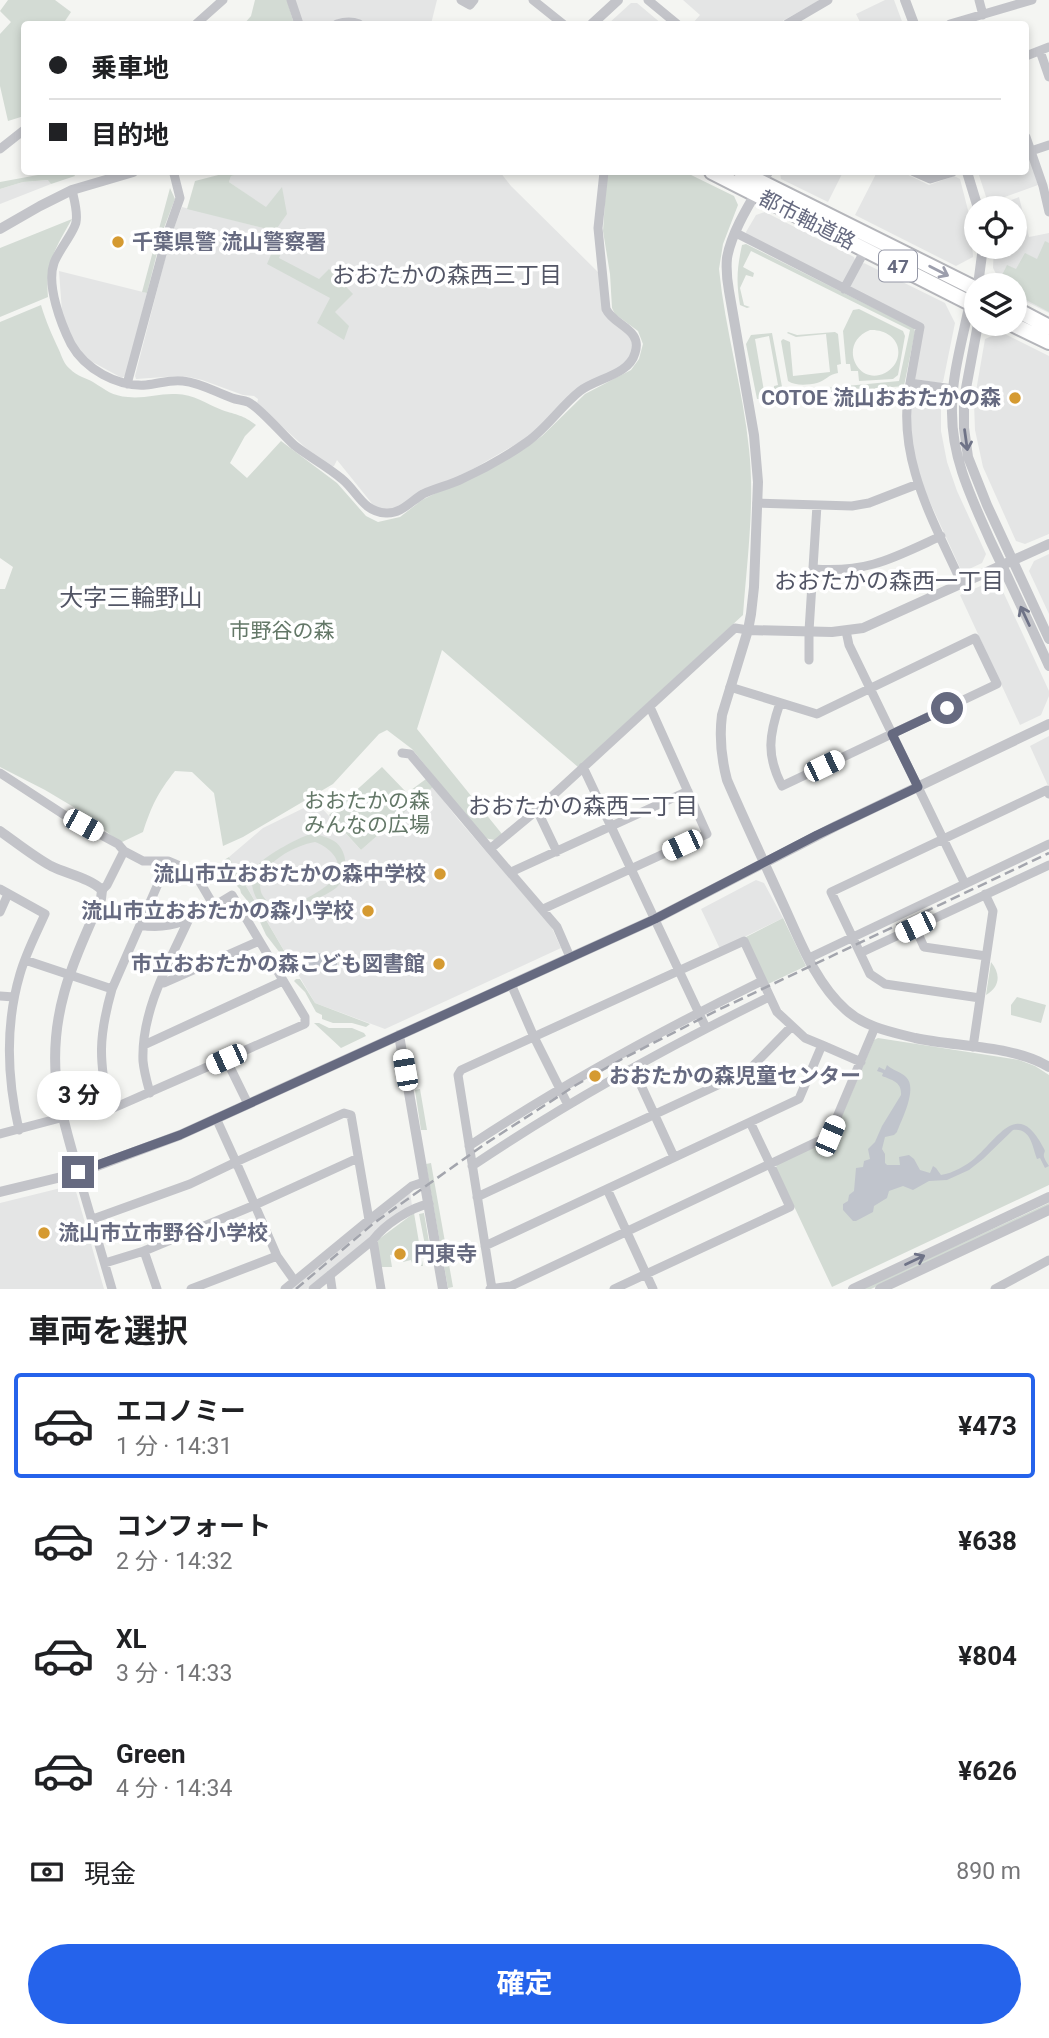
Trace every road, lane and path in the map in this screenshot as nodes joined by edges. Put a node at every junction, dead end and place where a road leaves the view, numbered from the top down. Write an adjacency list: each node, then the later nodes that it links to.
1 (223, 0): 13 (street)
2 (291, 0): 14 (street)
3 (461, 0): 4 (street)
4 (474, 0)
5 (533, 0): 15 (street)
6 (618, 0): 16 (street)
7 (648, 0): 17 (street)
8 (828, 0): 18 (street)
9 (905, 0): 19 (street)
10 (979, 0): 12 (street)
11 (1032, 0): 12 (street)
12 (983, 15): 20 (street)
13 (199, 21)
14 (298, 21)
15 (558, 21)
16 (595, 21)
17 (673, 21)
18 (792, 21)
19 (913, 21)
20 (961, 21)
21 (1044, 49): 22 (street)
22 (1049, 77)
23 (21, 132): 26 (street)
24 (1029, 145): 27 (street)
25 (1049, 145): 27 (street)
26 (0, 149)
27 (1031, 151): 38 (street)
28 (123, 175): 36 (street)
29 (174, 175): 52 (street)
30 (604, 175): 52 (street)
31 (727, 175): 35 (main road, 都市軸道路 / 47)
32 (921, 175): 33 (street)
33 (943, 175)
34 (968, 175): 37 (street)
35 (762, 182): 40 (street); 41 (main road, 都市軸道路 / 47); 43 (main road, 都市軸道路 / 47, one-way to 43)
36 (72, 190): 39 (street); 52 (street)
37 (974, 196)
38 (1049, 212)
39 (0, 229)
40 (736, 233): 42 (street); 55 (street)
41 (865, 250): 42 (street); 44 (main road, 都市軸道路 / 47)
42 (844, 289): 51 (street)
43 (964, 289)
44 (964, 290)
45 (1027, 315): 46 (main road)
46 (1049, 327)
47 (1027, 331): 50 (main road)
48 (966, 336): 53 (street)
49 (976, 336): 59 (street, one-way to 59)
50 (1049, 342)
51 (909, 383): 53 (street); 54 (street)
52 (127, 384)
53 (953, 389): 60 (street)
54 (918, 484): 56 (street); 57 (street)
55 (757, 503): 56 (street); 63 (street)
56 (817, 505): 61 (street)
57 (941, 536): 61 (street); 62 (street)
58 (1049, 544): 59 (street)
59 (1013, 560): 60 (street); 66 (street)
60 (1002, 566): 62 (street); 68 (street, one-way to 60)
61 (814, 569): 64 (street)
62 (962, 584): 65 (street)
63 (748, 630): 64 (street); 69 (street); 72 (street)
64 (809, 631): 65 (street); 67 (street)
65 (846, 631): 70 (street)
66 (1049, 639)
67 (809, 660)
68 (1049, 666)
69 (730, 687): 71 (street); 90 (street)
70 (871, 689): 71 (street); 74 (street); 74 (street)
71 (780, 703): 74 (street)
72 (650, 707): 76 (street); 79 (street)
73 (1049, 724): 78 (street)
74 (892, 734): 78 (street)
75 (402, 753): 86 (street)
76 (583, 767): 81 (street); 82 (street)
77 (0, 773): 87 (street)
78 (918, 787): 84 (street); 90 (street)
79 (688, 791): 82 (street); 92 (street)
80 (1049, 794): 84 (street)
81 (537, 810): 86 (street); 88 (street)
82 (612, 826): 88 (street); 92 (street)
83 (0, 831): 95 (street)
84 (942, 839): 94 (street); 105 (street)
85 (1049, 844): 94 (street)
86 (490, 849): 93 (street)
87 (124, 851): 89 (street); 95 (street)
88 (557, 852): 93 (street)
89 (168, 861): 98 (street); 103 (street)
90 (764, 863): 101 (street); 110 (street)
91 (1049, 864): 97 (street)
92 (632, 869): 99 (street); 101 (street)
93 (511, 872): 99 (street)
94 (965, 884): 105 (street)
95 (102, 890): 113 (street)
96 (4, 891): 100 (street); 111 (street)
97 (985, 894): 104 (street); 108 (street)
98 (214, 906): 102 (street); 106 (street)
99 (543, 909): 109 (street)
100 (0, 912)
101 (655, 919): 109 (street); 112 (street)
102 (188, 921): 103 (street); 116 (street)
103 (140, 925): 118 (street)
104 (915, 927): 107 (street); 108 (street)
105 (852, 937): 107 (street); 110 (street)
106 (259, 941): 114 (street); 116 (street)
107 (860, 953): 122 (street)
108 (986, 956): 122 (street)
109 (570, 957): 117 (street)
110 (809, 958): 125 (street)
111 (25, 960): 113 (street); 120 (street)
112 (679, 971): 115 (street); 123 (street); 128 (street)
113 (69, 974): 118 (street); 144 (street)
114 (284, 981): 130 (street); 133 (street)
115 (762, 981): 121 (street); 123 (street)
116 (161, 982): 130 (street)
117 (511, 984): 127 (street); 128 (street)
118 (112, 989): 140 (street)
119 (0, 996): 120 (street)
120 (14, 997): 129 (street)
121 (769, 997): 124 (street); 126 (street)
122 (980, 998): 132 (street)
123 (699, 1012): 126 (street); 139 (street)
124 (792, 1026): 131 (street); 143 (street)
125 (876, 1027): 132 (street); 134 (street)
126 (706, 1028): 136 (street)
127 (399, 1035): 141 (street); 156 (street)
128 (534, 1037): 139 (street); 149 (street)
129 (5, 1042): 137 (street)
130 (144, 1045): 140 (street)
131 (822, 1045): 134 (street); 146 (street)
132 (973, 1047): 135 (street)
133 (226, 1059): 140 (street); 141 (street)
134 (861, 1062): 153 (street)
135 (1049, 1066)
136 (633, 1068): 142 (street); 143 (street)
137 (11, 1085): 138 (street); 147 (street)
138 (0, 1087)
139 (559, 1088): 142 (street); 149 (street)
140 (150, 1093)
141 (248, 1104): 145 (street)
142 (568, 1105): 154 (street)
143 (654, 1114): 150 (street); 159 (street)
144 (64, 1117): 147 (street); 155 (street)
145 (216, 1118): 152 (street); 155 (street)
146 (750, 1122): 150 (street); 153 (street)
147 (19, 1130): 148 (street)
148 (0, 1134)
149 (469, 1146): 154 (street)
150 (674, 1157): 157 (street)
151 (358, 1158): 152 (street); 162 (street); 165 (street)
152 (236, 1162): 162 (street); 164 (street)
153 (770, 1164): 166 (street); 173 (street)
154 (472, 1166): 159 (street)
155 (78, 1172): 158 (street); 164 (street)
156 (424, 1182): 161 (street); 165 (street)
157 (607, 1189): 166 (street); 168 (street)
158 (0, 1192)
159 (477, 1197): 168 (street)
160 (1049, 1197): 187 (street, one-way to 160)
161 (429, 1204): 167 (street); 183 (street)
162 (256, 1205): 169 (street); 170 (street)
163 (1049, 1210): 188 (street)
164 (93, 1219): 172 (street)
165 (369, 1220): 175 (street)
166 (626, 1232): 173 (street); 184 (street)
167 (373, 1240): 174 (street); 182 (street)
168 (485, 1246): 184 (street)
169 (144, 1251): 172 (street); 177 (street)
170 (277, 1256): 175 (street); 178 (street)
171 (1049, 1260): 189 (street)
172 (105, 1263): 176 (street)
173 (646, 1274): 185 (street); 186 (street)
174 (330, 1275): 180 (street); 181 (street)
175 (295, 1280): 179 (street)
176 (112, 1289)
177 (157, 1289)
178 (191, 1289)
179 (285, 1289)
180 (313, 1289)
181 (332, 1289)
182 (381, 1289)
183 (443, 1289)
184 (491, 1289)
185 (614, 1289)
186 (653, 1289)
187 (853, 1289)
188 (880, 1289)
189 (995, 1289)

